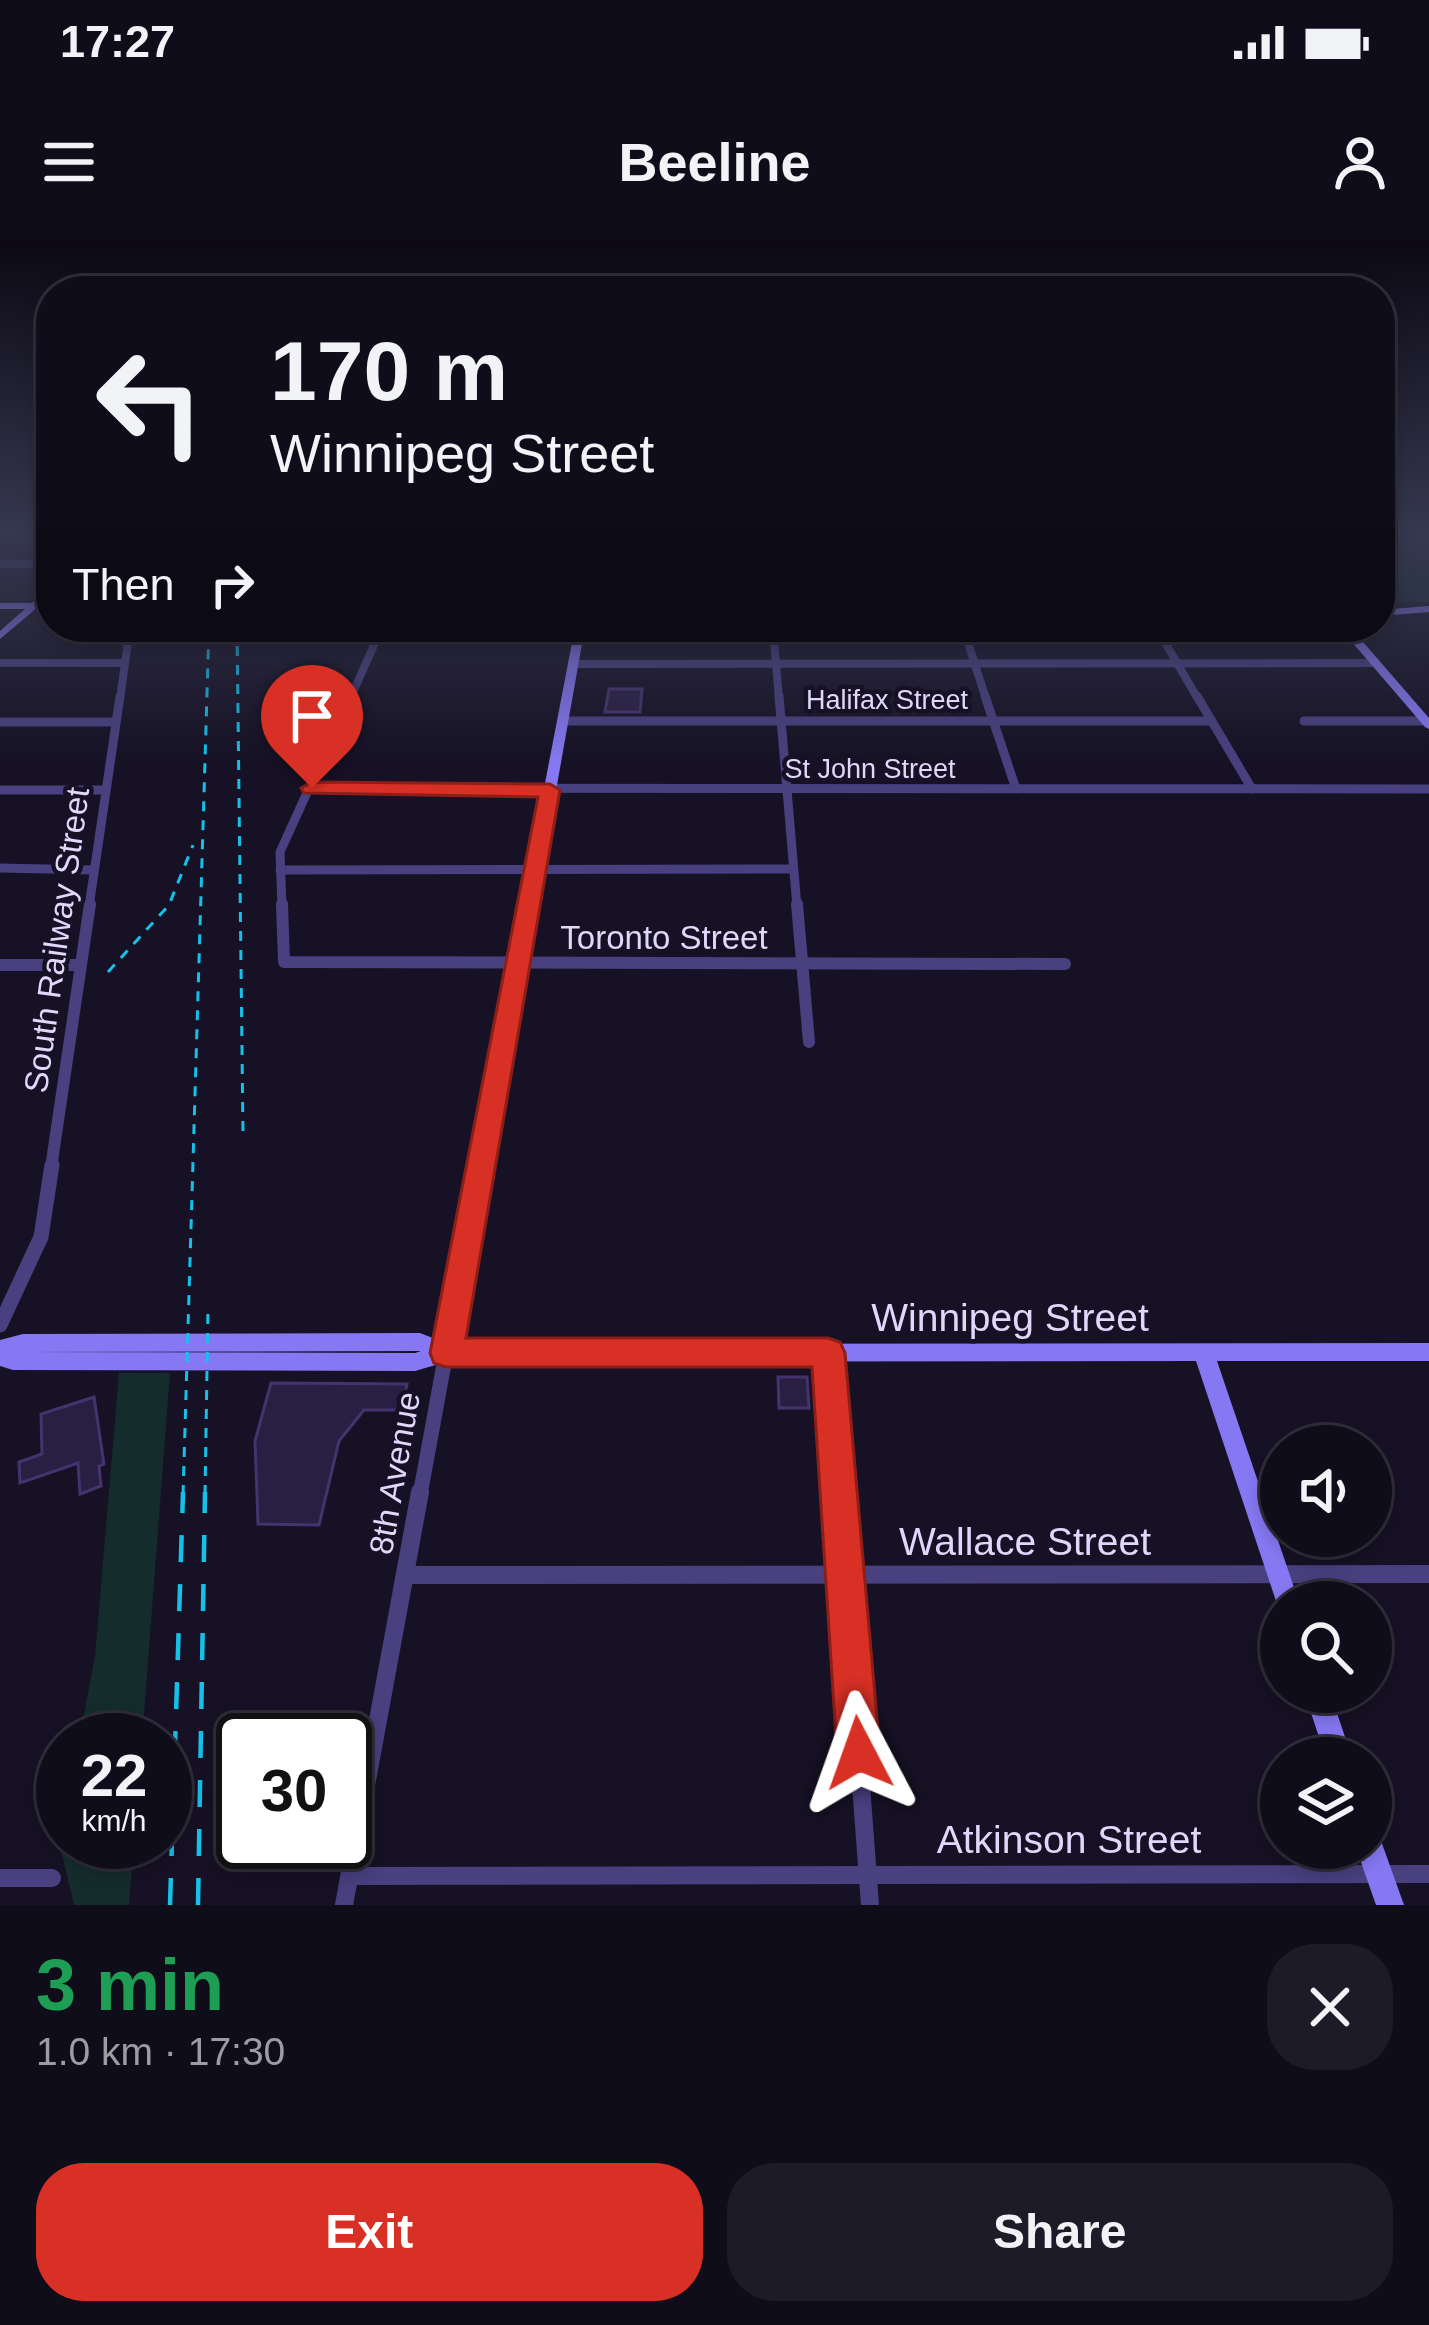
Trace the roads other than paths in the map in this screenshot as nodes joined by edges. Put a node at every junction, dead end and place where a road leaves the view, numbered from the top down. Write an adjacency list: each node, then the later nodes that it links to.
1 (13, 610): 2 (main road)
2 (0, 636)
3 (127, 642): 11 (street, South Railway Street)
4 (375, 642): 25 (street)
5 (577, 642): 16 (main road, 8th Avenue)
6 (773, 642): 12 (street)
7 (968, 642): 13 (street)
8 (1164, 642): 14 (street)
9 (1357, 642): 15 (main road)
10 (0, 663): 11 (street)
11 (123, 663): 22 (street, South Railway Street)
12 (775, 663): 13 (street); 16 (street); 18 (street)
13 (974, 663): 14 (street); 23 (street)
14 (1176, 663): 15 (street); 19 (street)
15 (1376, 663): 24 (main road)
16 (573, 664): 17 (main road, 8th Avenue)
17 (563, 721): 18 (street, Halifax Street); 31 (main road, 8th Avenue)
18 (780, 721): 23 (street, Halifax Street); 32 (street)
19 (1212, 721): 23 (street, Halifax Street); 27 (street)
20 (1304, 721): 24 (street)
21 (0, 722): 22 (street)
22 (114, 722): 30 (street, South Railway Street)
23 (994, 722): 26 (street)
24 (1427, 723)
25 (312, 788): 31 (street, St John Street); 37 (street)
26 (1016, 789): 27 (street, St John Street); 32 (street, St John Street)
27 (1252, 789): 28 (street, St John Street)
28 (1429, 789)
29 (0, 790): 30 (street)
30 (104, 790): 34 (street, South Railway Street)
31 (550, 790): 32 (street, St John Street); 35 (main road, 8th Avenue)
32 (785, 790): 36 (street)
33 (0, 868): 34 (street)
34 (93, 869): 42 (street, South Railway Street)
35 (536, 869): 36 (street); 37 (street); 38 (main road, 8th Avenue)
36 (792, 869): 39 (street)
37 (280, 870): 38 (street, Toronto Street)
38 (518, 964): 39 (street, Toronto Street); 47 (main road, 8th Avenue)
39 (800, 964): 40 (street, Toronto Street); 43 (street)
40 (1065, 964)
41 (0, 965): 42 (street)
42 (80, 965): 44 (street, South Railway Street)
43 (809, 1042)
44 (0, 1325)
45 (1429, 1352): 49 (main road, Winnipeg Street)
46 (0, 1353): 47 (main road, Winnipeg Street)
47 (446, 1353): 48 (main road, Winnipeg Street); 53 (street, 8th Avenue)
48 (828, 1353): 49 (main road, Winnipeg Street); 50 (street)
49 (1204, 1353): 51 (main road)
50 (845, 1573): 51 (street, Wallace Street); 53 (street, Wallace Street); 60 (street)
51 (1278, 1574): 52 (street, Wallace Street); 54 (main road)
52 (1429, 1574)
53 (406, 1575): 59 (street, 8th Avenue)
54 (1280, 1581)
55 (1260, 1864): 60 (street, Atkinson Street)
56 (1392, 1865): 58 (street, Atkinson Street)
57 (1378, 1869): 65 (main road)
58 (1429, 1874)
59 (350, 1876): 60 (street, Atkinson Street); 63 (street, 8th Avenue)
60 (868, 1876): 64 (street)
61 (0, 1878): 62 (street)
62 (52, 1878)
63 (344, 1905)
64 (870, 1905)
65 (1390, 1905)

